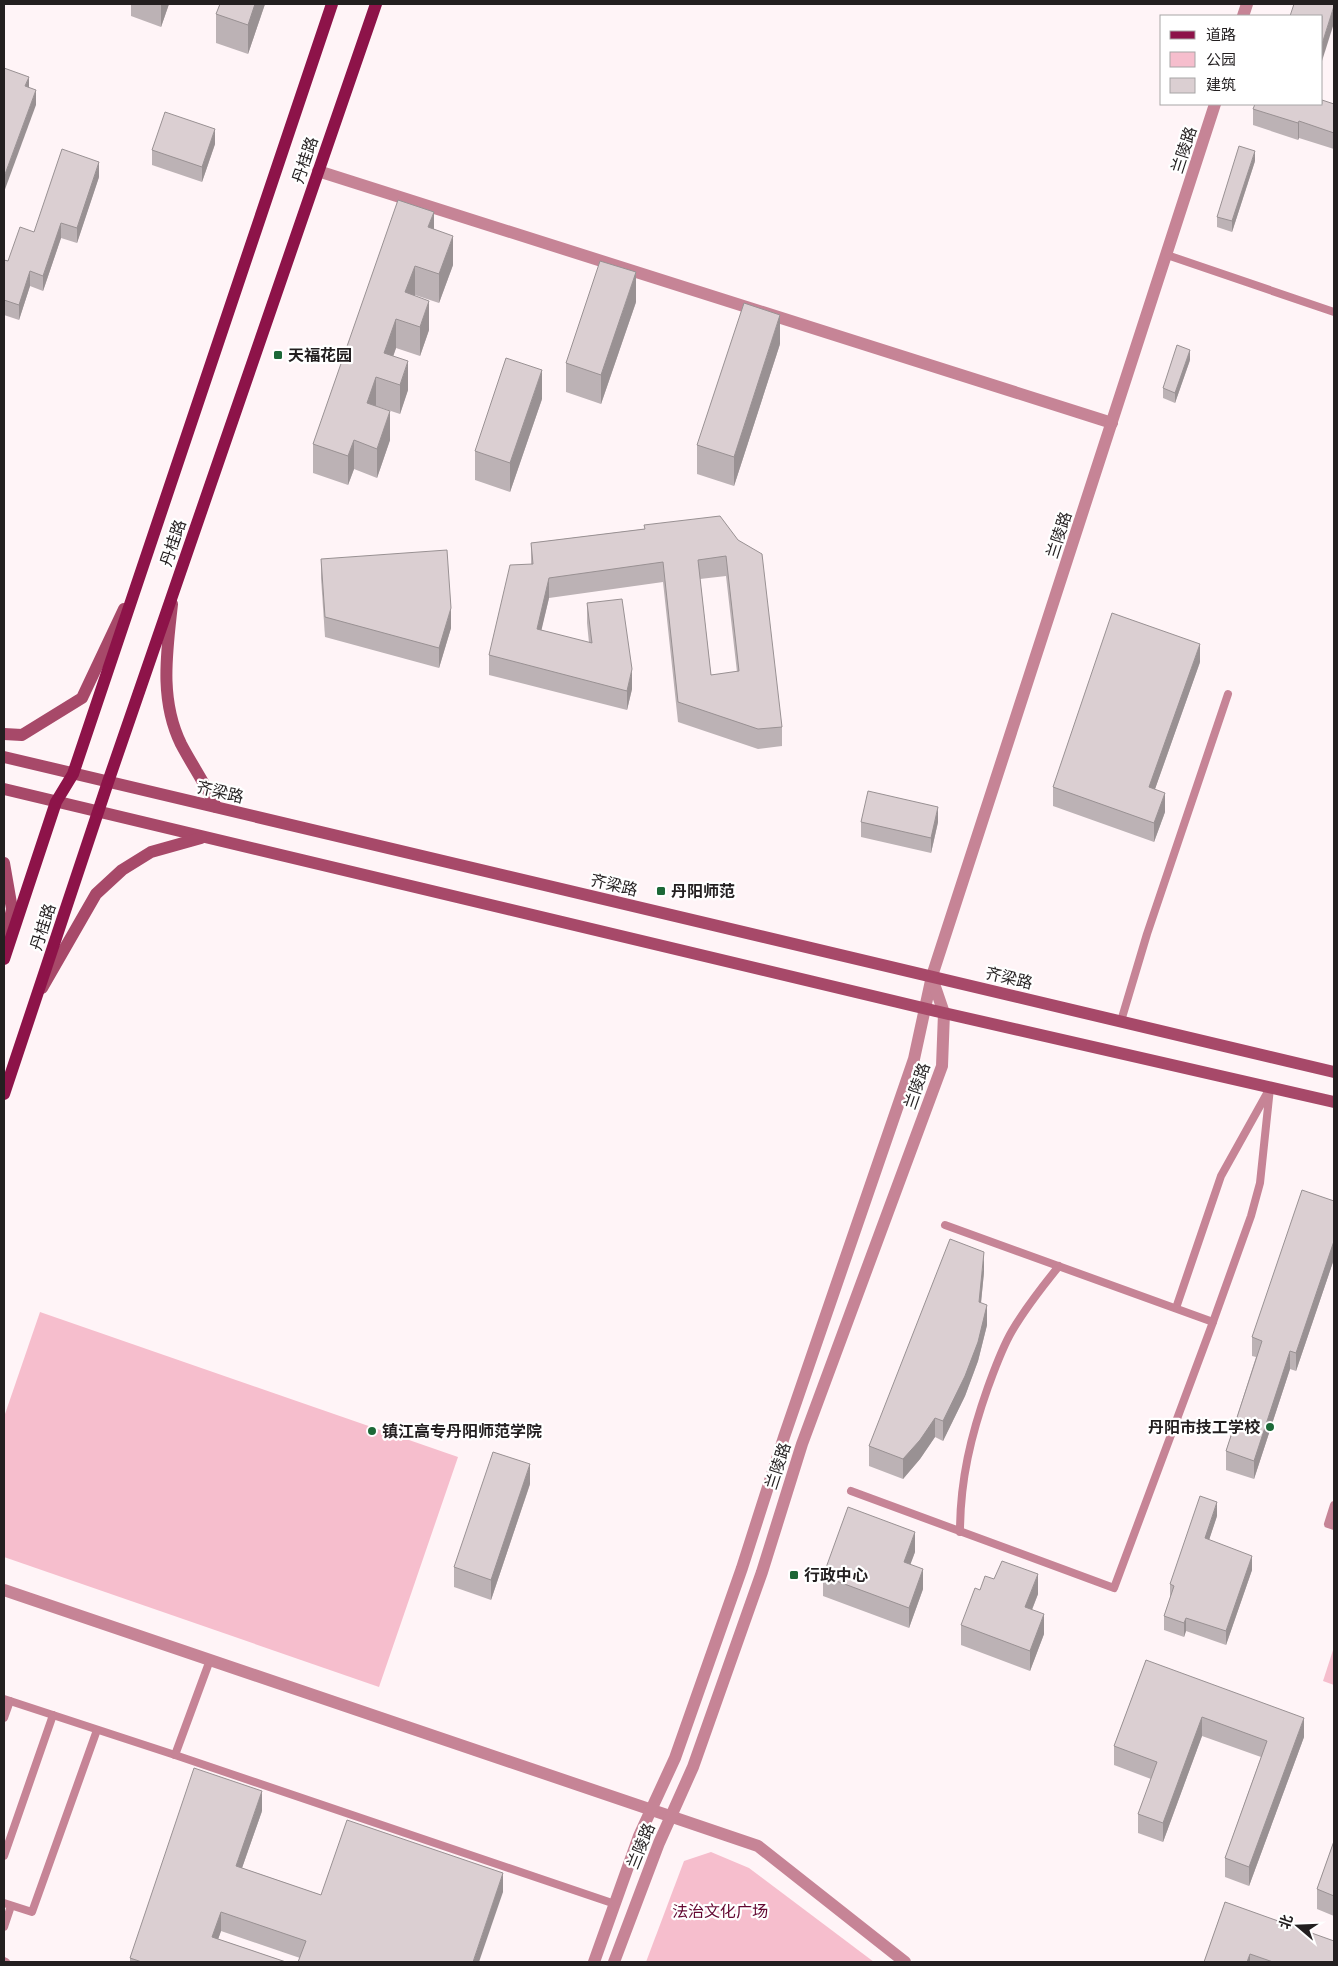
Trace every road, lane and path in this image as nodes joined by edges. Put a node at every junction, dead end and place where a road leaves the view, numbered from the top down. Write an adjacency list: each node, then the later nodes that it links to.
1 (332, 4): 8 (main road, 丹桂路)
2 (376, 4): 4 (main road, 丹桂路)
3 (1215, 105): 5 (street, 兰陵路)
4 (318, 171): 7 (street); 9 (main road, 丹桂路)
5 (1167, 255): 6 (lane); 7 (street, 兰陵路)
6 (1334, 312)
7 (1112, 423): 23 (street, 兰陵路)
8 (137, 582): 11 (main road); 13 (main road, 丹桂路)
9 (174, 591): 14 (main road, 丹桂路); 17 (main road)
10 (1228, 694): 27 (lane)
11 (4, 734)
12 (4, 757): 13 (main road, 齐梁路)
13 (73, 774): 14 (main road, 齐梁路); 16 (main road, 丹桂路)
14 (108, 782): 17 (main road, 齐梁路); 18 (main road, 丹桂路)
15 (4, 789): 16 (main road)
16 (56, 802): 18 (main road); 22 (main road, 丹桂路)
17 (216, 808): 23 (main road, 齐梁路)
18 (98, 812): 19 (main road); 24 (main road, 丹桂路)
19 (204, 837): 24 (main road); 25 (main road)
20 (4, 863): 21 (main road)
21 (4, 951)
22 (4, 959)
23 (932, 976): 25 (street, 兰陵路); 26 (street, 兰陵路); 27 (main road, 齐梁路)
24 (37, 996): 30 (main road, 丹桂路)
25 (925, 1007): 26 (main road); 47 (street, 兰陵路)
26 (944, 1013): 29 (main road); 48 (street, 兰陵路)
27 (1121, 1021): 28 (main road, 齐梁路)
28 (1334, 1072)
29 (1270, 1088): 31 (main road); 34 (lane); 35 (lane)
30 (4, 1094)
31 (1334, 1102)
32 (945, 1225): 33 (lane)
33 (1059, 1266): 34 (lane); 39 (lane)
34 (1176, 1308): 35 (lane)
35 (1213, 1322): 39 (lane)
36 (850, 1491): 39 (lane)
37 (1334, 1505): 38 (lane)
38 (1334, 1526)
39 (960, 1532)
40 (4, 1590): 41 (street)
41 (210, 1660): 46 (lane); 47 (street)
42 (7, 1700): 43 (lane); 44 (lane)
43 (53, 1715): 45 (lane); 49 (lane)
44 (4, 1718)
45 (97, 1730): 46 (lane); 50 (lane)
46 (176, 1755): 51 (lane)
47 (651, 1810): 48 (street); 51 (street, 兰陵路)
48 (671, 1816): 54 (street, 兰陵路); 55 (street)
49 (4, 1856)
50 (7, 1904): 52 (lane)
51 (615, 1904): 53 (street, 兰陵路)
52 (4, 1927)
53 (594, 1962)
54 (614, 1962)
55 (905, 1962)

